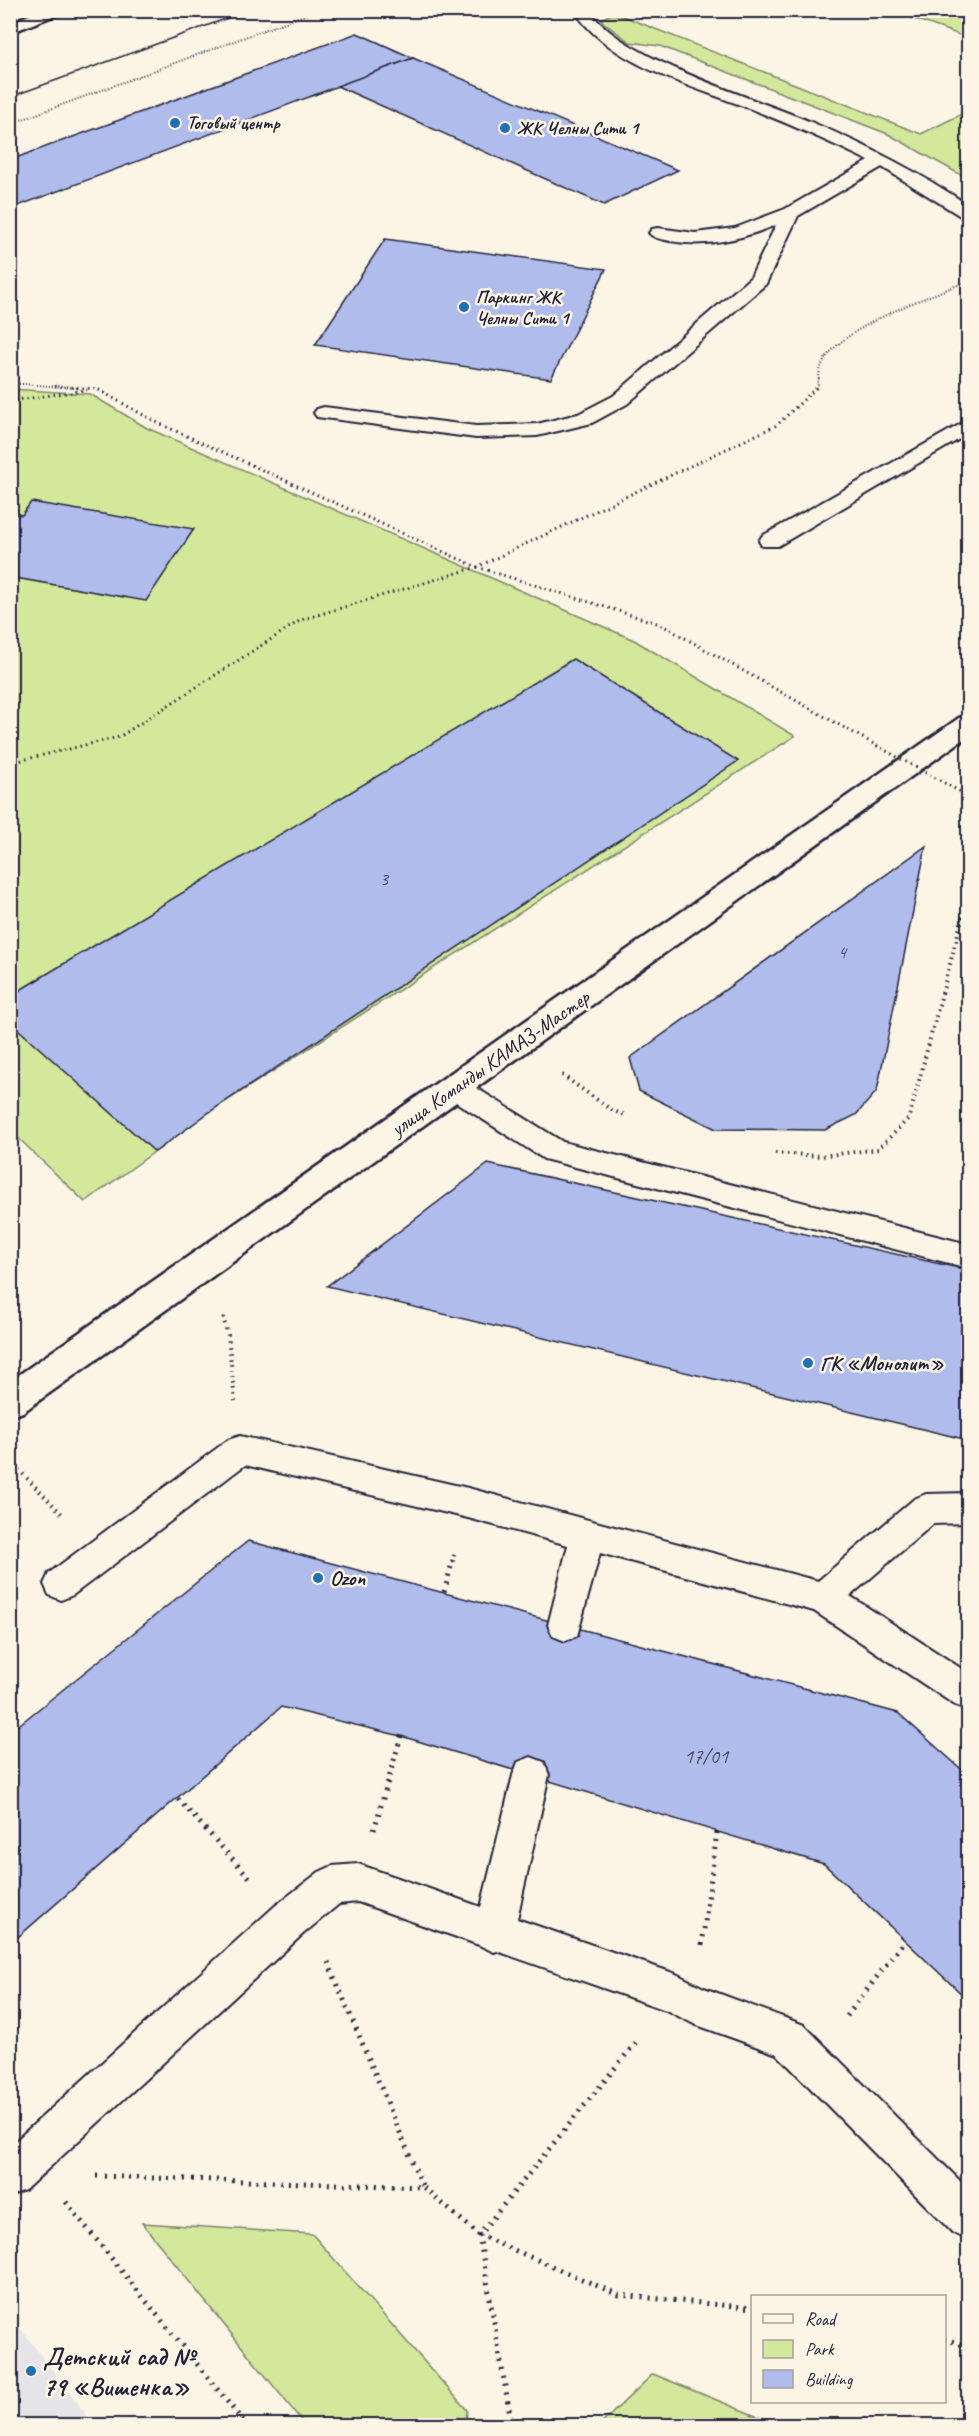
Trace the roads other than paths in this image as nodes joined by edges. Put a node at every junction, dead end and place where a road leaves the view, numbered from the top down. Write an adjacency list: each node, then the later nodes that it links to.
1 (60, 10): 3 (street)
2 (581, 10): 4 (lane)
3 (10, 28)
4 (881, 160): 5 (lane); 6 (lane)
5 (791, 213): 7 (lane); 8 (lane)
6 (969, 213)
7 (658, 233)
8 (324, 413)
9 (969, 426): 10 (lane)
10 (770, 541)
11 (969, 724): 12 (street, улица Команды КАМАЗ-Мастер)
12 (455, 1088): 13 (lane); 14 (street, улица Команды КАМАЗ-Мастер)
13 (969, 1256)
14 (10, 1401)
15 (969, 1508): 18 (lane)
16 (588, 1534): 17 (lane); 18 (lane); 19 (lane)
17 (61, 1584)
18 (823, 1598): 20 (lane)
19 (566, 1625)
20 (969, 1693)
21 (531, 1775): 22 (lane)
22 (494, 1933): 23 (lane); 24 (lane)
23 (29, 2168)
24 (969, 2218)

